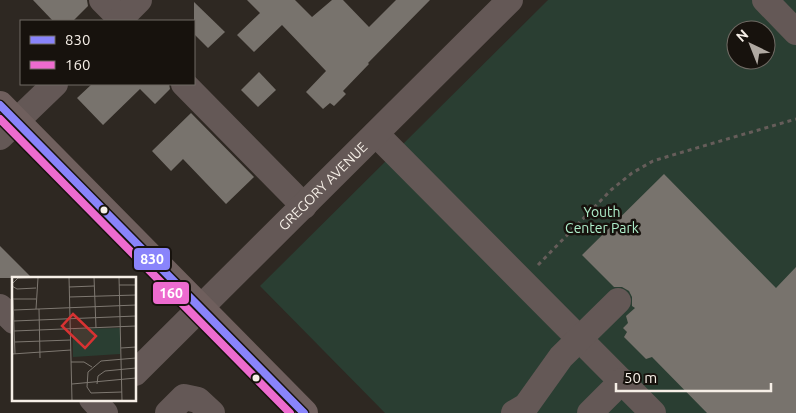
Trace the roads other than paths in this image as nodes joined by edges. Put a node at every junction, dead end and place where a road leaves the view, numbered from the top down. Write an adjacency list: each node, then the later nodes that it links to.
1 (102, 0): 5 (street)
2 (139, 0): 5 (street)
3 (510, 0): 10 (street, GREGORY AVENUE)
4 (765, 0): 6 (street)
5 (120, 20)
6 (796, 32)
7 (54, 85): 9 (street)
8 (185, 85): 11 (street)
9 (5, 122): 14 (main road)
10 (376, 134): 11 (street, GREGORY AVENUE); 16 (street)
11 (304, 206): 14 (street, GREGORY AVENUE)
12 (618, 301): 16 (street)
13 (0, 307): 15 (street)
14 (200, 308): 17 (street, GREGORY AVENUE); 21 (main road)
15 (12, 319)
16 (580, 339): 18 (street); 22 (street)
17 (136, 372)
18 (622, 381): 23 (street); 24 (street)
19 (168, 413): 20 (street)
20 (212, 413)
21 (304, 413)
22 (514, 413)
23 (590, 413)
24 (653, 413)

